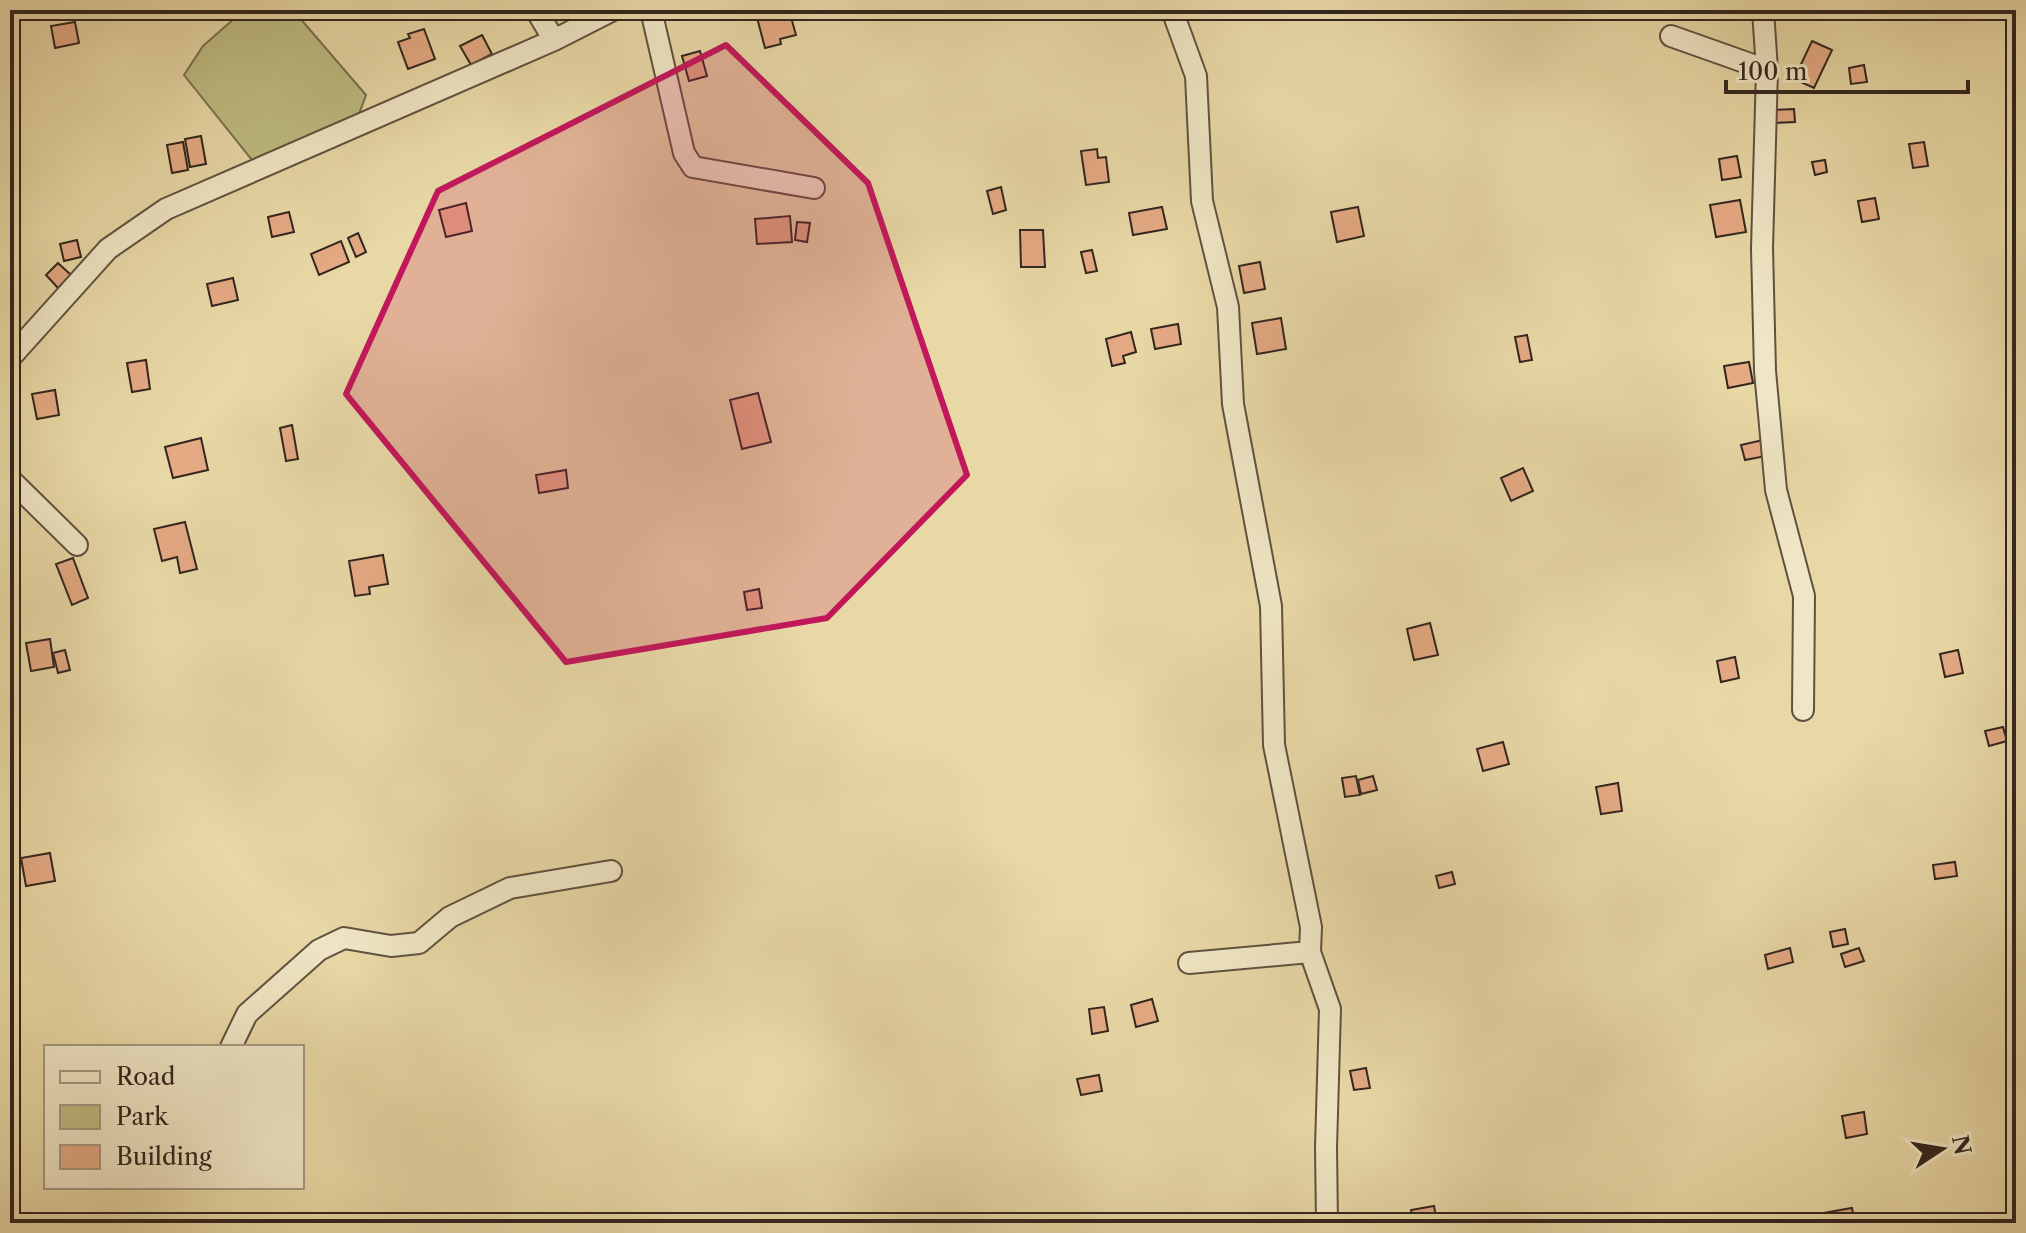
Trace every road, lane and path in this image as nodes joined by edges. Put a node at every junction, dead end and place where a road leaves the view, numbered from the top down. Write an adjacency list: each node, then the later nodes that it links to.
1 (536, 10): 7 (street)
2 (613, 10): 7 (street)
3 (651, 10): 9 (street)
4 (1172, 10): 15 (street)
5 (1763, 10): 8 (street)
6 (1671, 36): 8 (street)
7 (554, 40): 10 (street)
8 (1767, 70): 13 (street)
9 (814, 188)
10 (10, 358)
11 (10, 479): 12 (street)
12 (77, 545)
13 (1803, 710)
14 (611, 871): 17 (street)
15 (1310, 952): 16 (street); 18 (street)
16 (1189, 963)
17 (232, 1045)
18 (1327, 1223)

